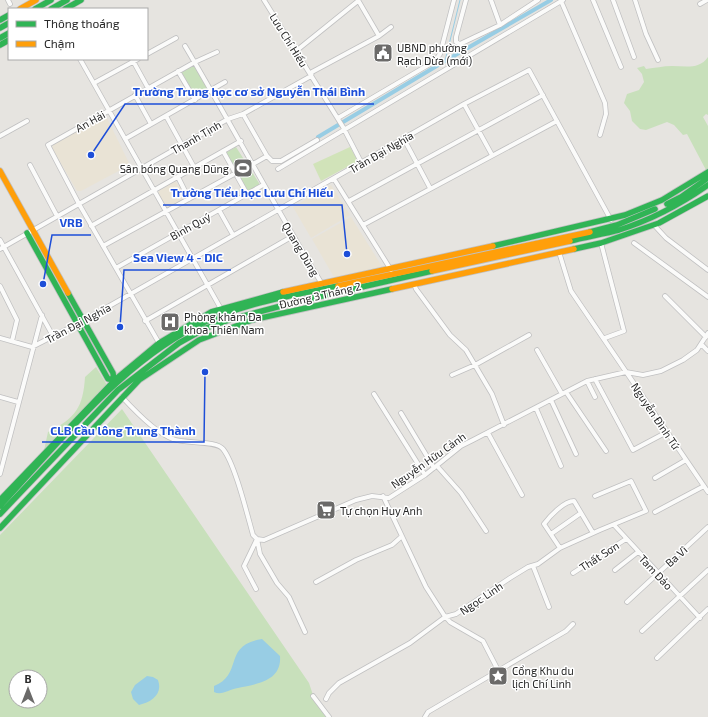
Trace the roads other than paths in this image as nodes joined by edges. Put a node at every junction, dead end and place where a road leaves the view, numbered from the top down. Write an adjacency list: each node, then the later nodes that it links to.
1 (36, 0): 17 (main road)
2 (67, 0): 19 (main road)
3 (81, 0): 20 (main road)
4 (264, 0): 26 (street, Lưu Chí Hiếu)
5 (358, 0): 23 (street); 26 (street)
6 (454, 0): 49 (street)
7 (466, 0): 21 (street)
8 (491, 0): 21 (street)
9 (538, 0): 21 (street)
10 (593, 0): 34 (street)
11 (613, 0): 29 (street)
12 (634, 0): 32 (street)
13 (707, 0): 16 (street)
14 (48, 1): 18 (main road)
15 (562, 1): 53 (street); 55 (street)
16 (700, 4)
17 (22, 8)
18 (37, 8)
19 (53, 8)
20 (67, 8)
21 (500, 25)
22 (391, 27): 23 (street, Thanh Tịnh)
23 (379, 36): 36 (street, Thanh Tịnh)
24 (176, 38): 28 (street)
25 (185, 46): 33 (street, Quang Dũng)
26 (296, 51): 36 (street, Lưu Chí Hiếu)
27 (217, 52): 33 (street, An Hải)
28 (148, 53)
29 (634, 57)
30 (81, 60): 38 (street)
31 (132, 60): 38 (street); 39 (street)
32 (658, 60)
33 (194, 62): 35 (street, An Hải); 40 (street, Quang Dũng)
34 (621, 67)
35 (178, 71): 39 (street, An Hải); 43 (street)
36 (311, 76): 46 (street, Thanh Tịnh); 49 (street, Lưu Chí Hiếu)
37 (225, 82): 40 (street)
38 (94, 83): 45 (street)
39 (148, 88): 42 (street, An Hải)
40 (211, 91): 43 (street); 48 (street, Quang Dũng)
41 (543, 95): 44 (street, Trần Đại Nghĩa); 50 (street); 54 (street)
42 (135, 96): 45 (street, An Hải); 52 (street)
43 (195, 100): 47 (street)
44 (464, 104): 54 (street); 58 (street, Trần Đại Nghĩa)
45 (109, 110): 57 (street); 86 (street, An Hải)
46 (243, 114): 48 (street, Thanh Tịnh); 64 (street)
47 (166, 116): 52 (street); 61 (street)
48 (228, 119): 60 (street, Quang Dũng); 61 (street, Thanh Tịnh)
49 (339, 119): 53 (street, Lưu Chí Hiếu)
50 (557, 120): 63 (street); 91 (street)
51 (27, 121): 56 (street)
52 (151, 124): 57 (street)
53 (344, 128): 65 (street, Lưu Chí Hiếu); 71 (street)
54 (479, 130): 63 (street); 67 (street)
55 (600, 134)
56 (0, 136)
57 (125, 139): 70 (street)
58 (404, 139): 65 (street, Trần Đại Nghĩa); 67 (street)
59 (317, 140): 64 (street)
60 (241, 141): 62 (street); 66 (street, Quang Dũng)
61 (182, 146): 69 (street); 70 (street, Thanh Tịnh)
62 (223, 151): 69 (street); 74 (street)
63 (492, 155): 80 (street)
64 (267, 156): 66 (street)
65 (361, 162): 76 (street, Trần Đại Nghĩa)
66 (253, 164): 78 (street, Quang Dũng)
67 (417, 164): 80 (street); 85 (street)
68 (30, 165): 90 (street)
69 (194, 167): 75 (street)
70 (141, 169): 81 (street); 86 (street, Thanh Tịnh)
71 (278, 169)
72 (0, 171): 95 (main road)
73 (708, 172): 91 (main road, Đường 3 Tháng 2)
74 (236, 173): 82 (street); 84 (street)
75 (178, 177): 81 (street); 84 (street)
76 (334, 178): 85 (street); 88 (street, Trần Đại Nghĩa)
77 (708, 178): 106 (main road, Đường 3 Tháng 2)
78 (264, 185): 82 (street, Bình Quý); 88 (street, Quang Dũng)
79 (708, 185): 110 (main road, Đường 3 Tháng 2)
80 (430, 188): 92 (street)
81 (154, 190): 89 (street); 94 (street)
82 (247, 194): 87 (street, Bình Quý)
83 (708, 196): 93 (main road, Đường 3 Tháng 2)
84 (189, 199): 89 (street)
85 (349, 201): 92 (street)
86 (79, 204): 90 (street, Thanh Tịnh); 94 (street)
87 (219, 210): 96 (street, Bình Quý); 97 (street)
88 (277, 210): 97 (street, Trần Đại Nghĩa); 98 (street, Quang Dũng)
89 (166, 212): 96 (street); 102 (street)
90 (57, 216): 95 (street, Thanh Tịnh)
91 (612, 220): 106 (main road, Đường 3 Tháng 2)
92 (363, 225): 109 (street)
93 (654, 225): 100 (main road, Đường 3 Tháng 2); 108 (street)
94 (92, 226): 102 (street)
95 (30, 232): 103 (street, Thanh Tịnh); 122 (main road)
96 (177, 233): 105 (street); 107 (street, Bình Quý)
97 (233, 235): 105 (street, Trần Đại Nghĩa)
98 (292, 236): 112 (street); 114 (street, Quang Dũng)
99 (0, 240): 103 (street)
100 (600, 243): 104 (main road, Đường 3 Tháng 2); 128 (street)
101 (634, 243): 118 (street)
102 (103, 246): 107 (street)
103 (2, 248): 120 (street)
104 (559, 252): 111 (main road, Đường 3 Tháng 2); 128 (street, Nguyễn Đình Tứ)
105 (192, 259): 112 (street); 116 (street, Trần Đại Nghĩa)
106 (413, 267): 109 (main road, Đường 3 Tháng 2)
107 (116, 268): 116 (street)
108 (708, 270)
109 (392, 272): 114 (main road, Đường 3 Tháng 2)
110 (399, 280): 115 (main road); 123 (main road, Đường 3 Tháng 2)
111 (414, 284): 115 (main road, Đường 3 Tháng 2); 138 (street)
112 (206, 285): 119 (street); 121 (street)
113 (0, 286): 130 (street)
114 (323, 287): 119 (main road, Đường 3 Tháng 2); 145 (main road, Đường 3 Tháng 2)
115 (401, 287): 129 (main road, Đường 3 Tháng 2)
116 (130, 294): 121 (street); 122 (street, Trần Đại Nghĩa)
117 (665, 296): 125 (street)
118 (708, 297)
119 (221, 309): 131 (main road, Đường 3 Tháng 2)
120 (42, 315): 126 (street); 133 (street)
121 (145, 321): 131 (street)
122 (81, 323): 126 (street, Trần Đại Nghĩa); 145 (main road)
123 (195, 334): 129 (main road); 135 (main road, Đường 3 Tháng 2)
124 (529, 335): 138 (street)
125 (707, 335): 132 (street, Nguyễn Hữu Cảnh)
126 (53, 336): 133 (street, Trần Đại Nghĩa)
127 (0, 338): 130 (street, Trần Đại Nghĩa)
128 (604, 338): 141 (street, Nguyễn Đình Tứ)
129 (199, 340): 137 (main road, Đường 3 Tháng 2)
130 (12, 341): 133 (street, Trần Đại Nghĩa)
131 (159, 343): 145 (main road, Đường 3 Tháng 2)
132 (701, 344): 136 (street); 141 (street, Nguyễn Hữu Cảnh)
133 (32, 347): 152 (street)
134 (537, 350): 146 (street)
135 (169, 351): 137 (main road); 139 (main road, Đường 3 Tháng 2)
136 (708, 351)
137 (172, 357): 140 (main road, Đường 3 Tháng 2)
138 (475, 365): 142 (street); 155 (street)
139 (147, 366): 140 (main road); 145 (main road, Đường 3 Tháng 2)
140 (153, 370): 149 (main road, Đường 3 Tháng 2)
141 (626, 372): 143 (street, Nguyễn Hữu Cảnh); 156 (street, Nguyễn Đình Tứ)
142 (452, 375)
143 (595, 379): 144 (street, Nguyễn Hữu Cảnh); 156 (street)
144 (587, 381): 146 (street, Nguyễn Hữu Cảnh); 150 (street)
145 (116, 383): 149 (main road); 171 (main road, Đường 3 Tháng 2); 172 (main road, Đường 3 Tháng 2); 175 (main road, Đường 3 Tháng 2)
146 (564, 393): 151 (street, Nguyễn Hữu Cảnh); 158 (street)
147 (374, 394): 164 (street)
148 (0, 397): 152 (street)
149 (122, 397): 178 (main road, Đường 3 Tháng 2); 183 (street)
150 (595, 397)
151 (551, 400): 153 (street, Nguyễn Hữu Cảnh); 159 (street)
152 (18, 402): 163 (street)
153 (536, 408): 155 (street, Nguyễn Hữu Cảnh); 161 (street)
154 (401, 413): 162 (street)
155 (504, 425): 157 (street, Nguyễn Hữu Cảnh)
156 (667, 432): 160 (street, Nguyễn Đình Tứ)
157 (488, 433): 162 (street, Nguyễn Hữu Cảnh); 168 (street)
158 (606, 451)
159 (576, 454)
160 (686, 460): 165 (street); 166 (street, Nguyễn Đình Tứ)
161 (561, 466)
162 (435, 467): 164 (street, Nguyễn Hữu Cảnh); 179 (street)
163 (0, 474)
164 (425, 475): 169 (street, Nguyễn Hữu Cảnh)
165 (655, 478)
166 (704, 486): 167 (street, Nguyễn Đình Tứ); 173 (street)
167 (708, 492)
168 (522, 495)
169 (382, 496): 182 (street); 183 (street, Nguyễn Hữu Cảnh)
170 (595, 496): 176 (street, Ngọc Linh)
171 (0, 500)
172 (0, 506)
173 (655, 512)
174 (582, 513): 180 (street); 181 (street); 181 (street)
175 (0, 514)
176 (614, 525): 180 (street, Ngọc Linh); 184 (street, Tam Đảo)
177 (708, 526): 191 (street, Ba Vì)
178 (0, 528)
179 (486, 531)
180 (593, 533): 185 (street, Ngọc Linh)
181 (551, 534): 185 (street)
182 (401, 537): 192 (street); 198 (street)
183 (256, 539): 193 (street); 202 (street)
184 (626, 539): 186 (street, Tam Đảo); 190 (street, Thất Sơn)
185 (560, 548): 187 (street, Ngọc Linh)
186 (638, 552): 188 (street); 191 (street, Tam Đảo)
187 (533, 566): 196 (street); 198 (street, Ngọc Linh)
188 (615, 570)
189 (708, 570): 194 (street)
190 (573, 573)
191 (657, 573): 194 (street, Tam Đảo); 195 (street, Ba Vì)
192 (316, 582)
193 (256, 588)
194 (679, 596): 199 (street, Tam Đảo); 201 (street)
195 (627, 602)
196 (550, 607)
197 (708, 609): 199 (street)
198 (446, 617): 204 (street); 206 (street, Ngọc Linh)
199 (700, 618): 203 (street)
200 (573, 624): 204 (street)
201 (642, 631)
202 (305, 632)
203 (657, 658)
204 (498, 671): 208 (street)
205 (314, 696): 207 (street)
206 (326, 699)
207 (329, 717)
208 (425, 717)

